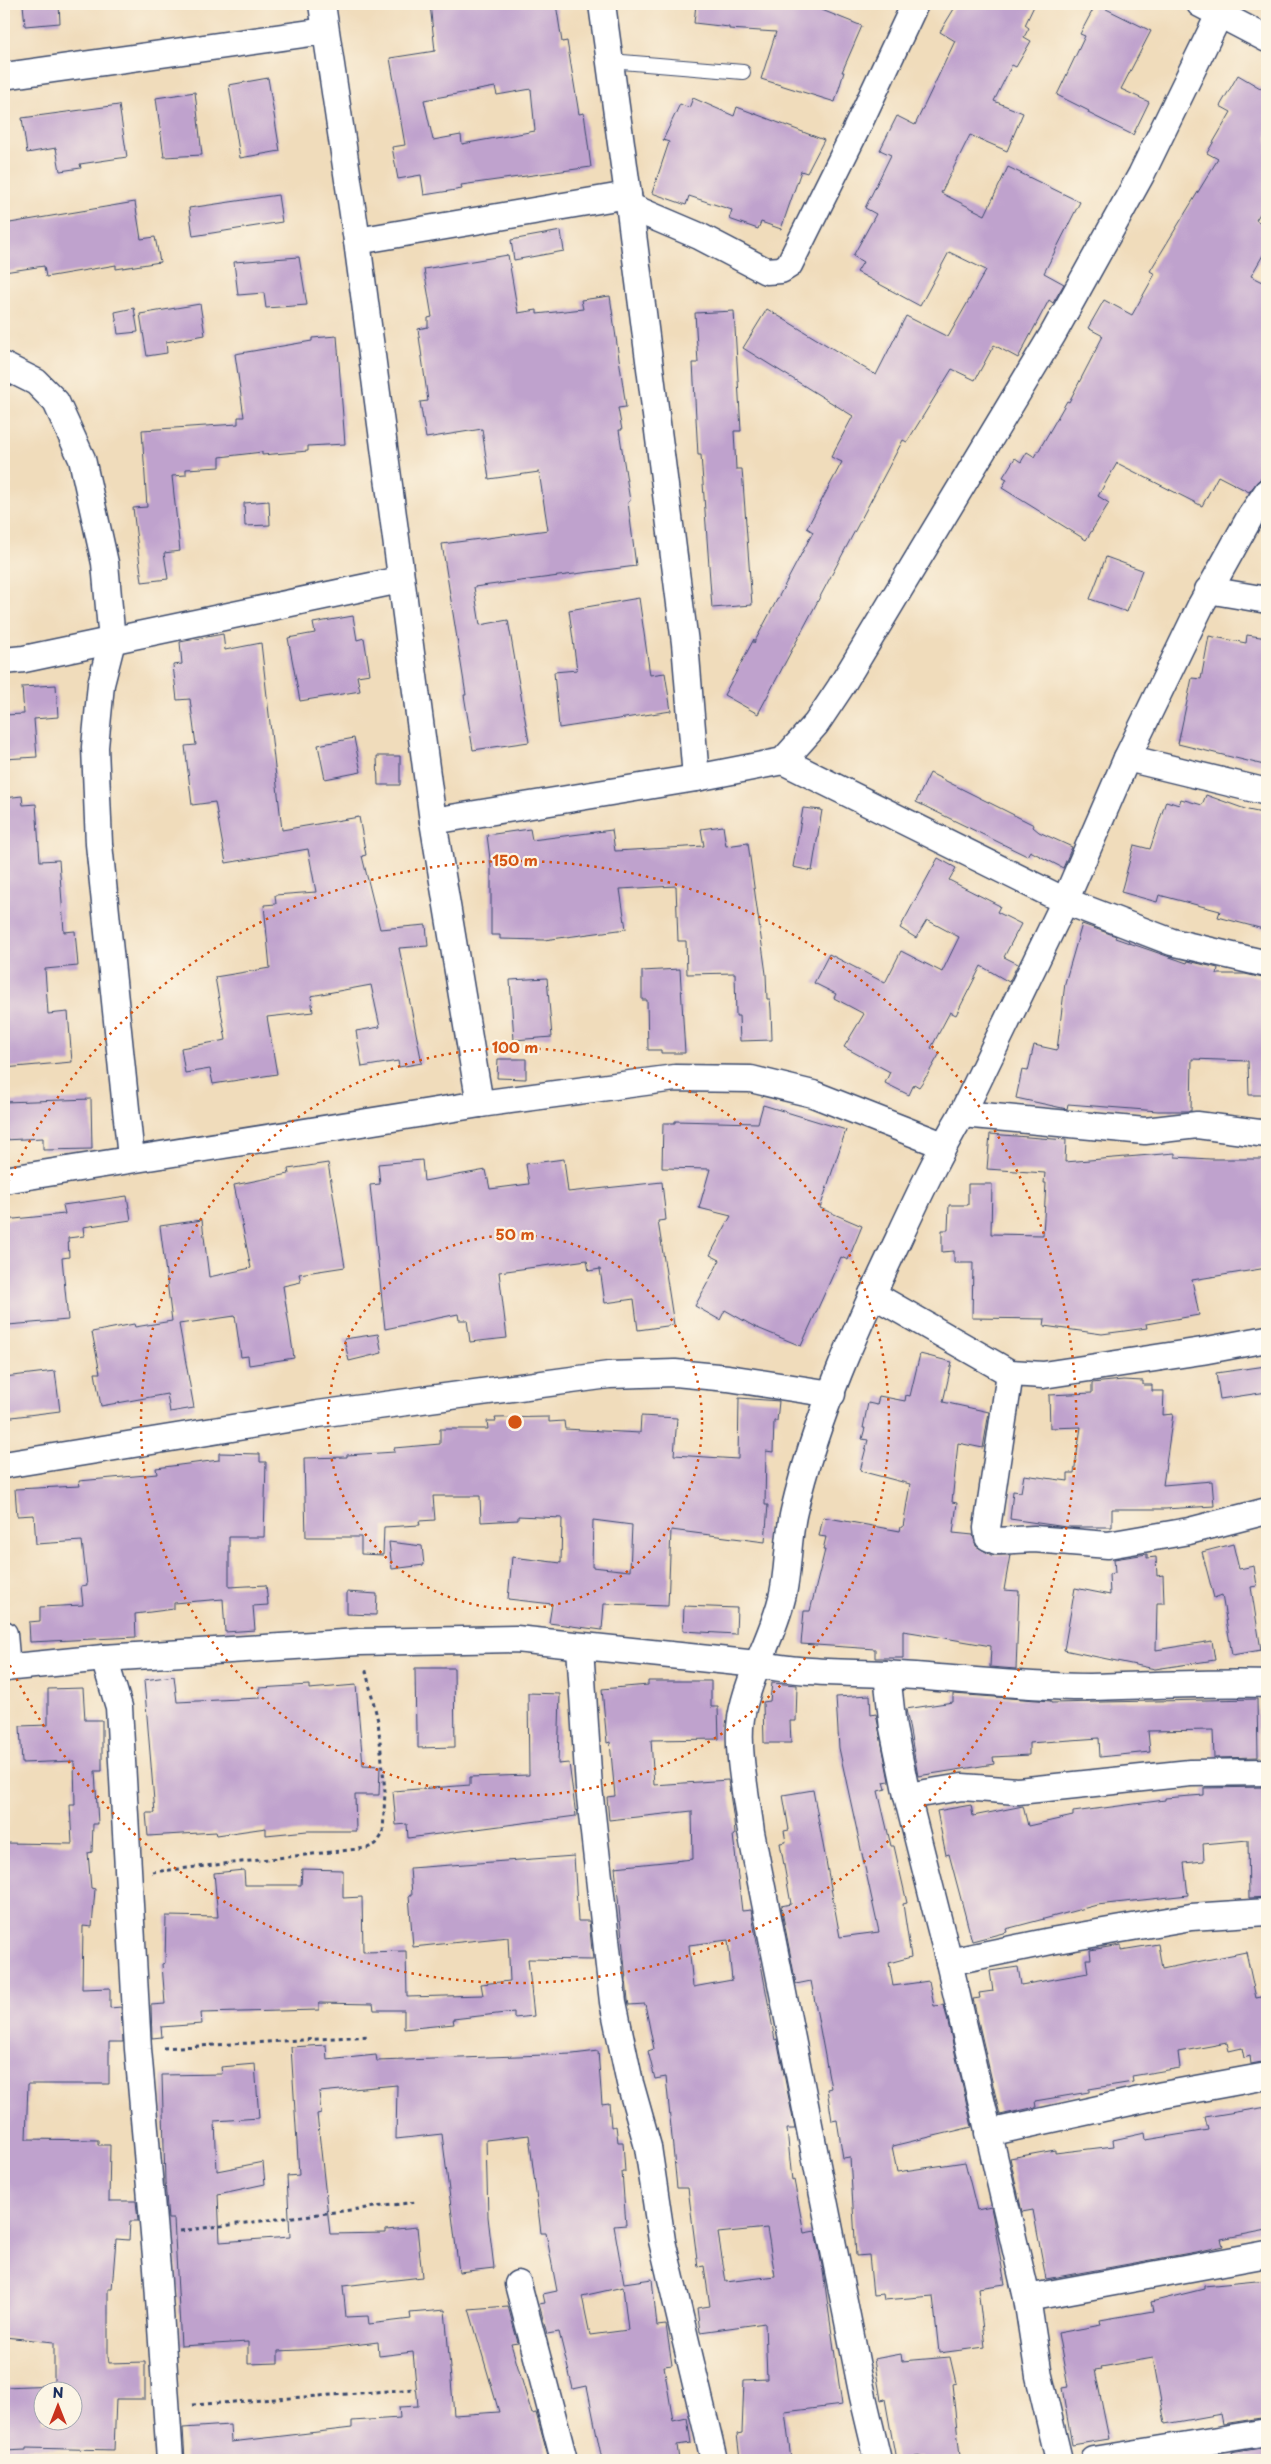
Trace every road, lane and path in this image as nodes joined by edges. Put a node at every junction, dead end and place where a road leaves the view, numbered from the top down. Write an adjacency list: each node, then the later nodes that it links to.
1 (322, 4): 5 (street)
2 (602, 4): 7 (street)
3 (915, 4): 10 (street)
4 (1209, 9): 6 (street); 20 (street)
5 (324, 31): 9 (street); 11 (street)
6 (1267, 39)
7 (610, 61): 8 (lane); 10 (street)
8 (743, 72)
9 (4, 76)
10 (629, 201): 11 (street); 21 (street)
11 (357, 241): 14 (street)
12 (4, 366): 17 (street)
13 (1267, 492): 15 (street)
14 (400, 580): 17 (street); 23 (street)
15 (1208, 590): 16 (street); 19 (street)
16 (1267, 600)
17 (112, 641): 18 (street); 30 (street)
18 (4, 661)
19 (1127, 758): 22 (street); 24 (street)
20 (782, 761): 21 (street); 24 (street)
21 (696, 778): 23 (street)
22 (1267, 792)
23 (433, 821): 26 (street)
24 (1065, 901): 25 (street); 27 (street)
25 (1267, 964)
26 (480, 1104): 29 (street); 30 (street)
27 (962, 1114): 28 (street); 29 (street)
28 (1267, 1134)
29 (943, 1145): 32 (street)
30 (132, 1158): 31 (street)
31 (4, 1180)
32 (872, 1294): 34 (street); 35 (street)
33 (1267, 1339): 34 (street)
34 (1010, 1373): 37 (street)
35 (832, 1394): 36 (street); 42 (street)
36 (4, 1465)
37 (1267, 1512)
38 (4, 1634): 43 (street)
39 (359, 1642): 40 (street); 41 (street); 48 (path)
40 (580, 1647): 42 (street); 65 (street)
41 (104, 1658): 43 (street); 48 (street)
42 (757, 1664): 44 (street); 66 (street)
43 (6, 1668)
44 (887, 1674): 45 (street); 47 (street)
45 (1267, 1684)
46 (1267, 1772): 47 (street)
47 (907, 1796): 50 (street)
48 (127, 1875): 52 (street)
49 (1267, 1912): 50 (street)
50 (949, 1962): 54 (street)
51 (370, 2036): 52 (path)
52 (138, 2049): 56 (street)
53 (1267, 2076): 54 (street)
54 (988, 2133): 59 (street)
55 (416, 2202): 56 (path)
56 (154, 2234): 61 (street)
57 (1267, 2254): 59 (street)
58 (518, 2284): 64 (street)
59 (1027, 2298): 67 (street)
60 (416, 2389): 61 (path)
61 (166, 2406): 63 (street)
62 (1267, 2432): 68 (street)
63 (170, 2460)
64 (564, 2460)
65 (714, 2460)
66 (878, 2460)
67 (1059, 2460)
68 (1094, 2460)

